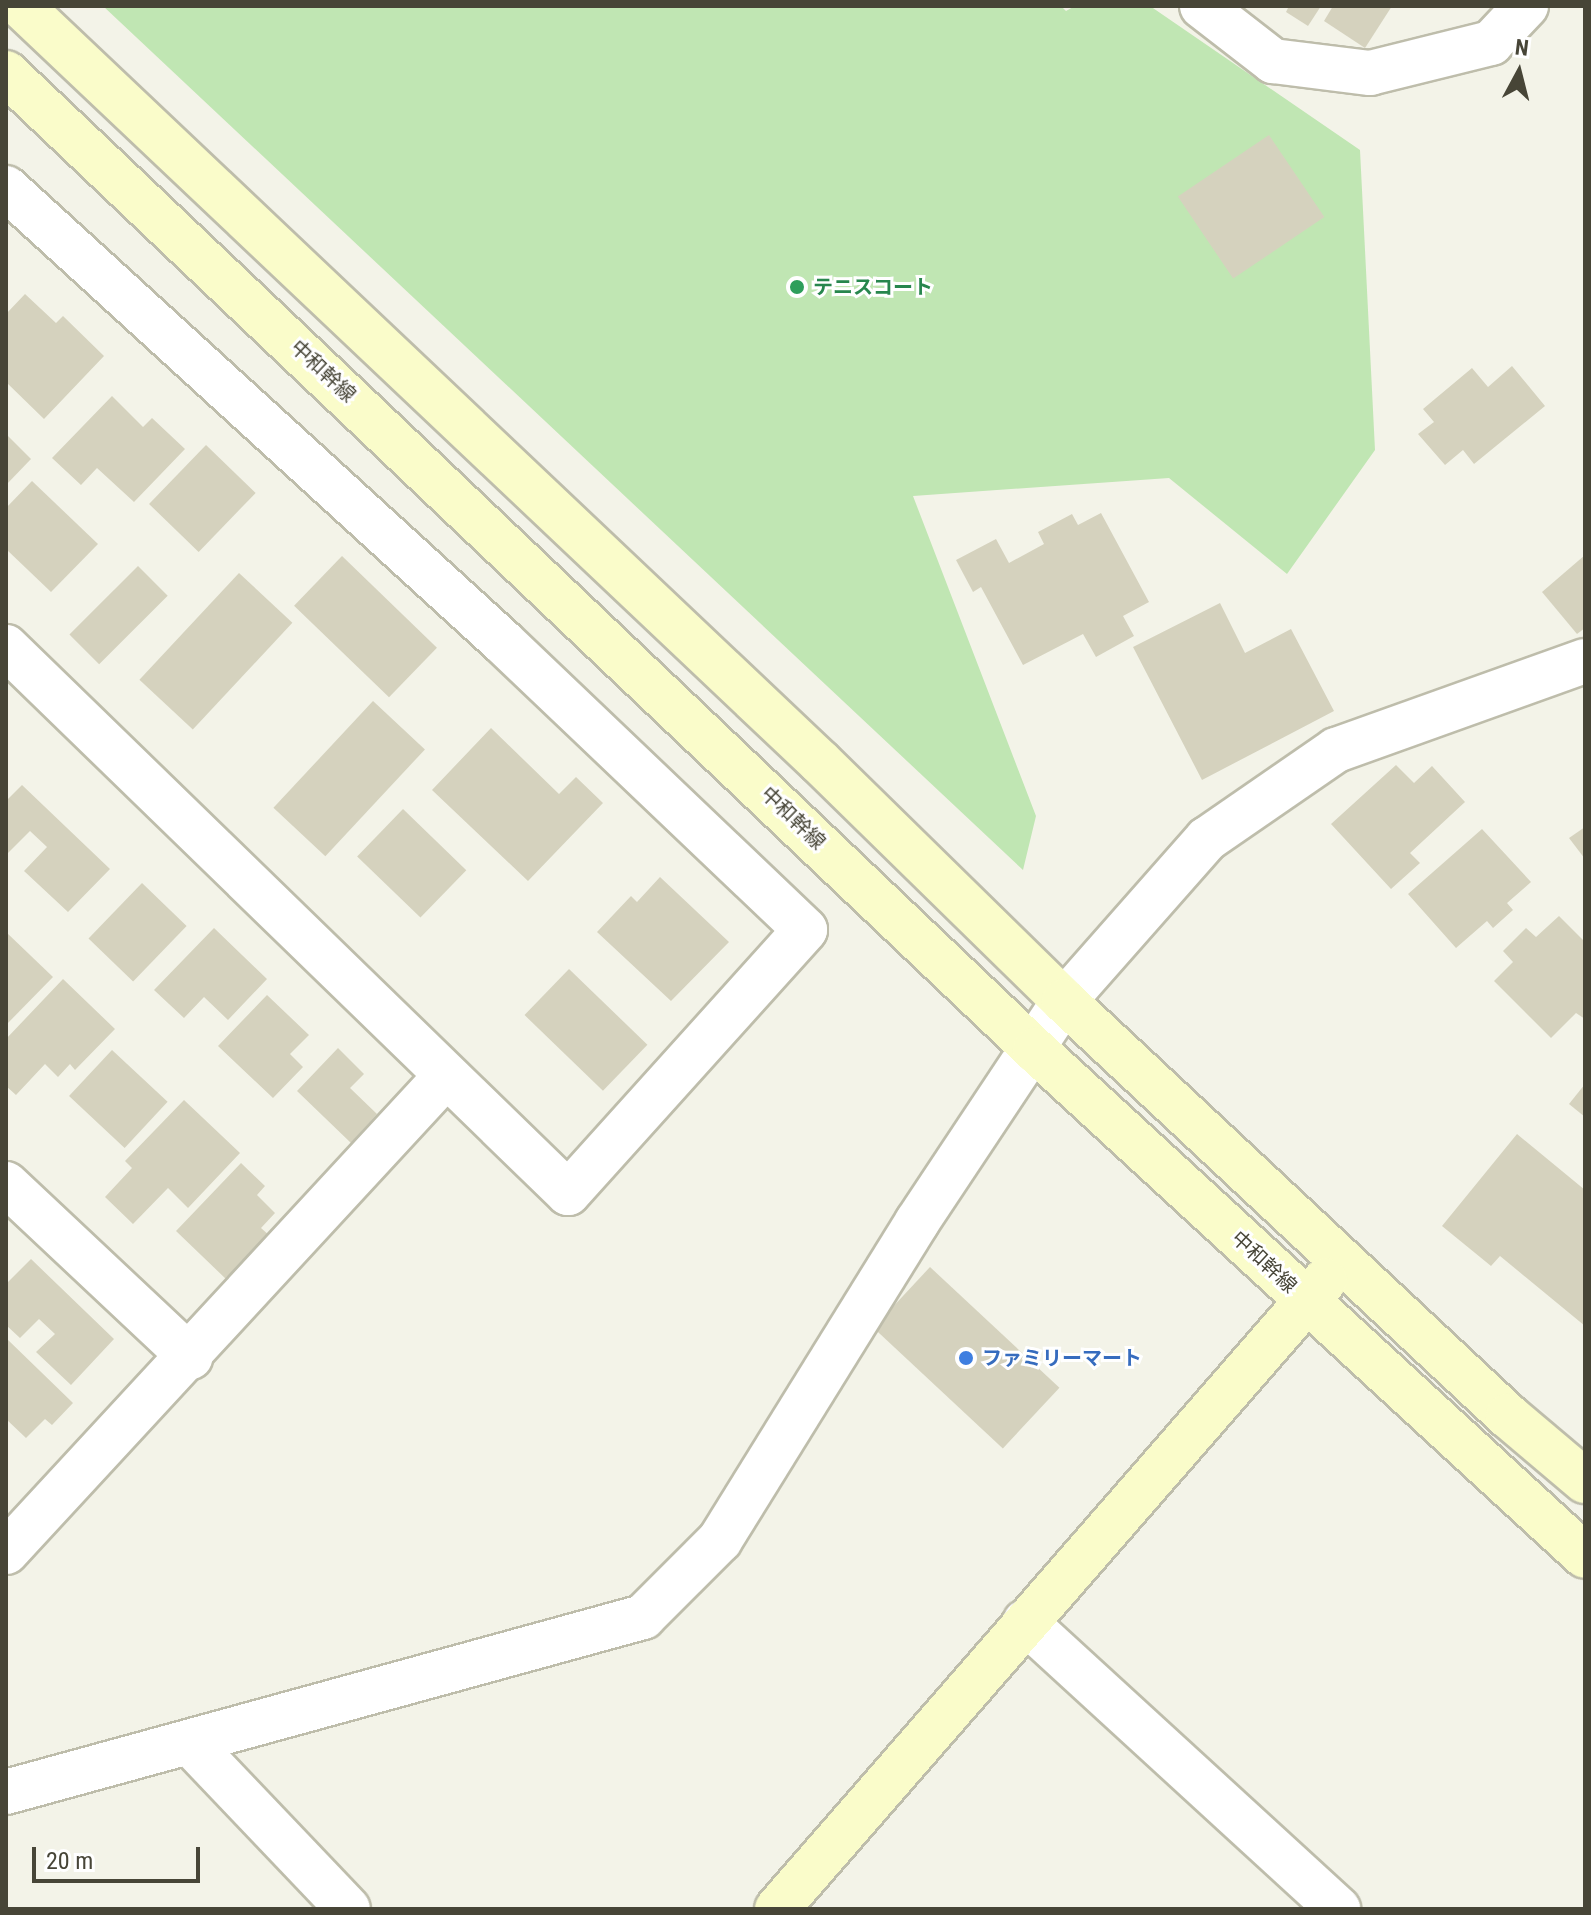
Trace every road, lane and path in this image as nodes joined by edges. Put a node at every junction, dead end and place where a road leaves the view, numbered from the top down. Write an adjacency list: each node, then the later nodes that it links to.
1 (21, 6): 8 (main road)
2 (1202, 6): 3 (street)
3 (1526, 6)
4 (6, 73): 9 (main road, 中和幹線)
5 (14, 211): 10 (street)
6 (6, 647): 10 (street)
7 (1585, 661): 8 (street)
8 (1064, 1001): 9 (street); 12 (main road)
9 (1035, 1050): 13 (main road, 中和幹線); 19 (street)
10 (445, 1077): 14 (street)
11 (6, 1184): 14 (street)
12 (1344, 1259): 13 (main road); 15 (main road)
13 (1307, 1301): 17 (main road, 中和幹線); 18 (main road)
14 (190, 1357): 16 (street)
15 (1585, 1481)
16 (6, 1552)
17 (1585, 1556)
18 (1025, 1622): 21 (street); 23 (main road)
19 (192, 1745): 20 (street); 22 (street)
20 (6, 1792)
21 (1328, 1906)
22 (348, 1909)
23 (777, 1909)

